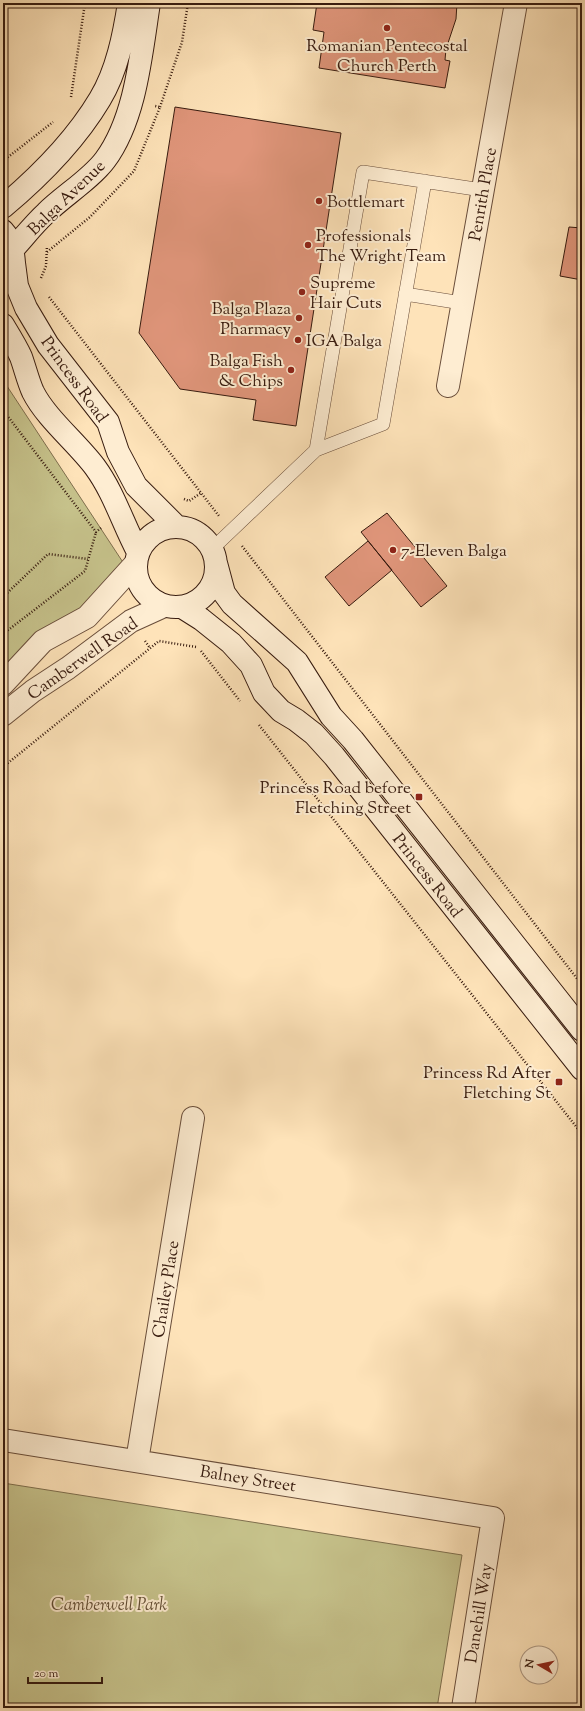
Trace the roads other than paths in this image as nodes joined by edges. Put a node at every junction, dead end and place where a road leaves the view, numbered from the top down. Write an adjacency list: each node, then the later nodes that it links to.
1 (129, 3): 6 (main road, Balga Avenue)
2 (149, 3): 7 (main road, Balga Avenue)
3 (516, 3): 5 (main road, Penrith Place)
4 (425, 181): 5 (lane); 9 (lane); 13 (lane)
5 (482, 190): 10 (main road, Penrith Place)
6 (3, 207)
7 (10, 248): 8 (main road, Balga Avenue); 14 (main road, Princess Road)
8 (3, 286)
9 (405, 294): 10 (lane); 13 (lane)
10 (462, 303): 12 (main road, Penrith Place)
11 (3, 325): 16 (main road, Princess Road)
12 (448, 386)
13 (316, 450): 15 (lane)
14 (176, 526): 15 (main road); 16 (main road)
15 (214, 556): 17 (main road); 20 (main road, Princess Road)
16 (137, 557): 17 (main road); 18 (main road, Camberwell Road)
17 (173, 606): 19 (main road, Camberwell Road); 21 (main road, Princess Road)
18 (3, 684)
19 (3, 715)
20 (582, 1030)
21 (582, 1069)
22 (193, 1118): 24 (main road, Chailey Place)
23 (3, 1440): 24 (main road, Balney Street)
24 (137, 1461): 25 (main road, Balney Street)
25 (493, 1518): 26 (main road, Danehill Way)
26 (463, 1708)

